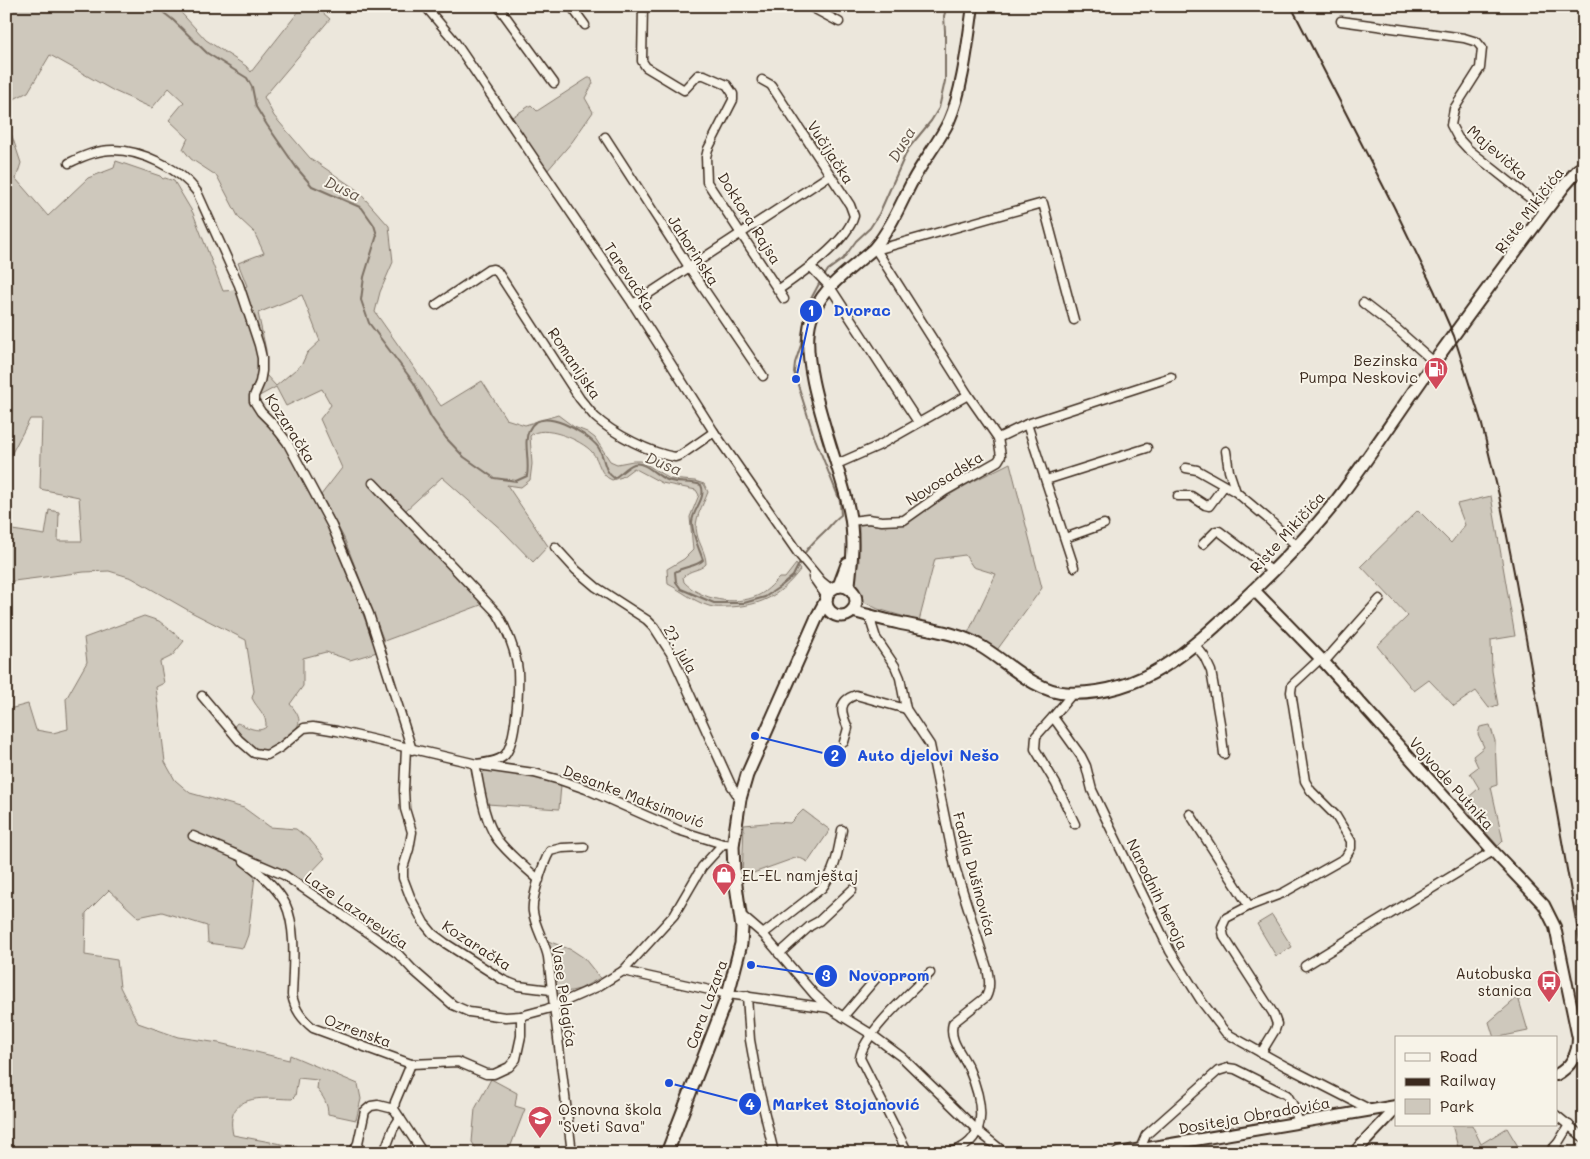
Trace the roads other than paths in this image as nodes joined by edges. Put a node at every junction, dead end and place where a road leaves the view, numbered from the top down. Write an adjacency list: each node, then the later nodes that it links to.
1 (425, 6): 26 (street, Tarevačka)
2 (498, 6): 11 (street)
3 (571, 6): 9 (street)
4 (643, 6): 17 (street, Doktora Rajsa)
5 (809, 6): 8 (street)
6 (973, 6): 19 (street)
7 (1341, 21): 16 (street, Majevička)
8 (839, 22)
9 (585, 26)
10 (762, 80): 15 (street, Vučijačka)
11 (554, 83)
12 (605, 137): 20 (street, Jahorinska)
13 (69, 163): 69 (street, Kozaračka)
14 (1584, 166): 16 (main road, Riste Mikičića)
15 (830, 175): 17 (street); 18 (street, Vučijačka)
16 (1546, 211): 29 (main road, Riste Mikičića)
17 (741, 234): 20 (street); 23 (street, Doktora Rajsa)
18 (836, 242): 21 (street, Doktora Rajsa)
19 (875, 248): 22 (street); 28 (street); 32 (street)
20 (689, 267): 26 (street); 30 (street, Jahorinska)
21 (813, 269): 22 (street); 23 (street, Doktora Rajsa)
22 (828, 285): 33 (street); 39 (street)
23 (778, 290): 24 (street, Doktora Rajsa)
24 (784, 299)
25 (1363, 303): 29 (street)
26 (633, 304): 35 (street, Tarevačka)
27 (436, 305): 35 (street, Romanijska)
28 (1074, 320)
29 (1434, 362): 51 (main road, Riste Mikičića)
30 (763, 376)
31 (1171, 377): 34 (street)
32 (968, 395): 33 (street); 36 (street)
33 (918, 422): 39 (street)
34 (1027, 424): 36 (street); 41 (street)
35 (714, 432): 55 (street, Tarevačka)
36 (998, 438): 46 (street, Novosadska)
37 (1147, 448): 41 (street)
38 (1226, 451): 44 (street)
39 (837, 464): 46 (street)
40 (1186, 468): 43 (street)
41 (1046, 480): 48 (street)
42 (373, 483): 71 (street, Desanke Maksimović)
43 (1224, 486): 44 (street); 45 (street)
44 (1236, 492): 51 (street)
45 (1178, 496)
46 (851, 521): 55 (street)
47 (1104, 524): 48 (street)
48 (1065, 538): 52 (street)
49 (1203, 544): 53 (street)
50 (556, 547): 72 (street, 27. jula)
51 (1298, 547): 53 (main road, Riste Mikičića)
52 (1074, 567)
53 (1273, 572): 54 (main road, Riste Mikičića)
54 (1254, 590): 62 (main road, Riste Mikičića); 63 (street, Vojvode Putnika)
55 (834, 593): 57 (main road); 58 (main road); 61 (main road, Cara Lazara)
56 (1380, 600): 63 (street)
57 (854, 605): 58 (main road); 59 (main road, Riste Mikičića); 60 (main road, Riste Mikičića)
58 (834, 614): 61 (main road, Cara Lazara)
59 (870, 616): 60 (main road, Riste Mikičića); 66 (street, Fadila Dušinovića)
60 (896, 622): 64 (main road, Riste Mikičića)
61 (810, 635): 72 (main road, Cara Lazara)
62 (1195, 645): 64 (main road, Riste Mikičića); 70 (street)
63 (1322, 661): 79 (street, Vojvode Putnika); 83 (street)
64 (1072, 693): 67 (street)
65 (202, 696): 69 (street, Desanke Maksimović)
66 (906, 709): 68 (street); 110 (street, Fadila Dušinovića)
67 (1053, 717): 74 (street); 99 (street, Narodnih heroja)
68 (844, 742)
69 (409, 749): 71 (street, Desanke Maksimović); 91 (street, Kozaračka)
70 (1224, 754)
71 (475, 764): 77 (street, Desanke Maksimović); 81 (street)
72 (740, 799): 77 (main road, Cara Lazara)
73 (1190, 814): 83 (street)
74 (1075, 824)
75 (842, 830): 85 (street)
76 (193, 836): 80 (street, Laze Lazarevića)
77 (728, 845): 84 (main road, Cara Lazara); 88 (street, Laze Lazarevića)
78 (584, 847): 81 (street, Vase Pelagića)
79 (1493, 851): 87 (street); 101 (street, Vojvode Putnika)
80 (234, 853): 96 (street, Laze Lazarevića); 100 (street, Ozrenska)
81 (539, 880): 91 (street, Vase Pelagića)
82 (852, 890): 86 (street)
83 (1248, 906): 99 (street)
84 (741, 915): 85 (street); 92 (main road, Cara Lazara)
85 (763, 934): 86 (street)
86 (780, 954): 95 (street)
87 (1305, 966)
88 (623, 971): 92 (street); 94 (street, Laze Lazarevića)
89 (930, 973): 98 (street)
90 (878, 976): 97 (street)
91 (551, 990): 94 (street, Vase Pelagića)
92 (728, 994): 93 (street); 118 (main road, Cara Lazara)
93 (747, 996): 95 (street); 119 (street)
94 (554, 1005): 96 (street, Laze Lazarevića); 117 (street, Vase Pelagića)
95 (829, 1008): 97 (street)
96 (521, 1016): 100 (street, Ozrenska)
97 (843, 1017): 98 (street)
98 (871, 1034): 110 (street); 120 (street)
99 (1260, 1053): 105 (street, Narodnih heroja)
100 (411, 1064): 104 (street)
101 (1558, 1074)
102 (1395, 1106): 105 (street, Dositeja Obradovića)
103 (1395, 1108): 124 (street)
104 (394, 1109): 107 (street); 114 (street)
105 (1371, 1110): 108 (street, Dositeja Obradovića)
106 (1558, 1117): 109 (street)
107 (400, 1118): 115 (street); 116 (street)
108 (1299, 1123): 112 (street, Dositeja Obradovića); 113 (street)
109 (1568, 1125): 111 (street); 125 (street)
110 (978, 1131): 121 (street); 122 (street)
111 (1584, 1138)
112 (1180, 1148): 113 (street, Dositeja Obradovića)
113 (1140, 1149): 123 (street, Dositeja Obradovića)
114 (353, 1153)
115 (384, 1153)
116 (423, 1153)
117 (572, 1153)
118 (667, 1153)
119 (774, 1153)
120 (908, 1153)
121 (920, 1153)
122 (1005, 1153)
123 (1118, 1153)
124 (1354, 1153)
125 (1549, 1153)

